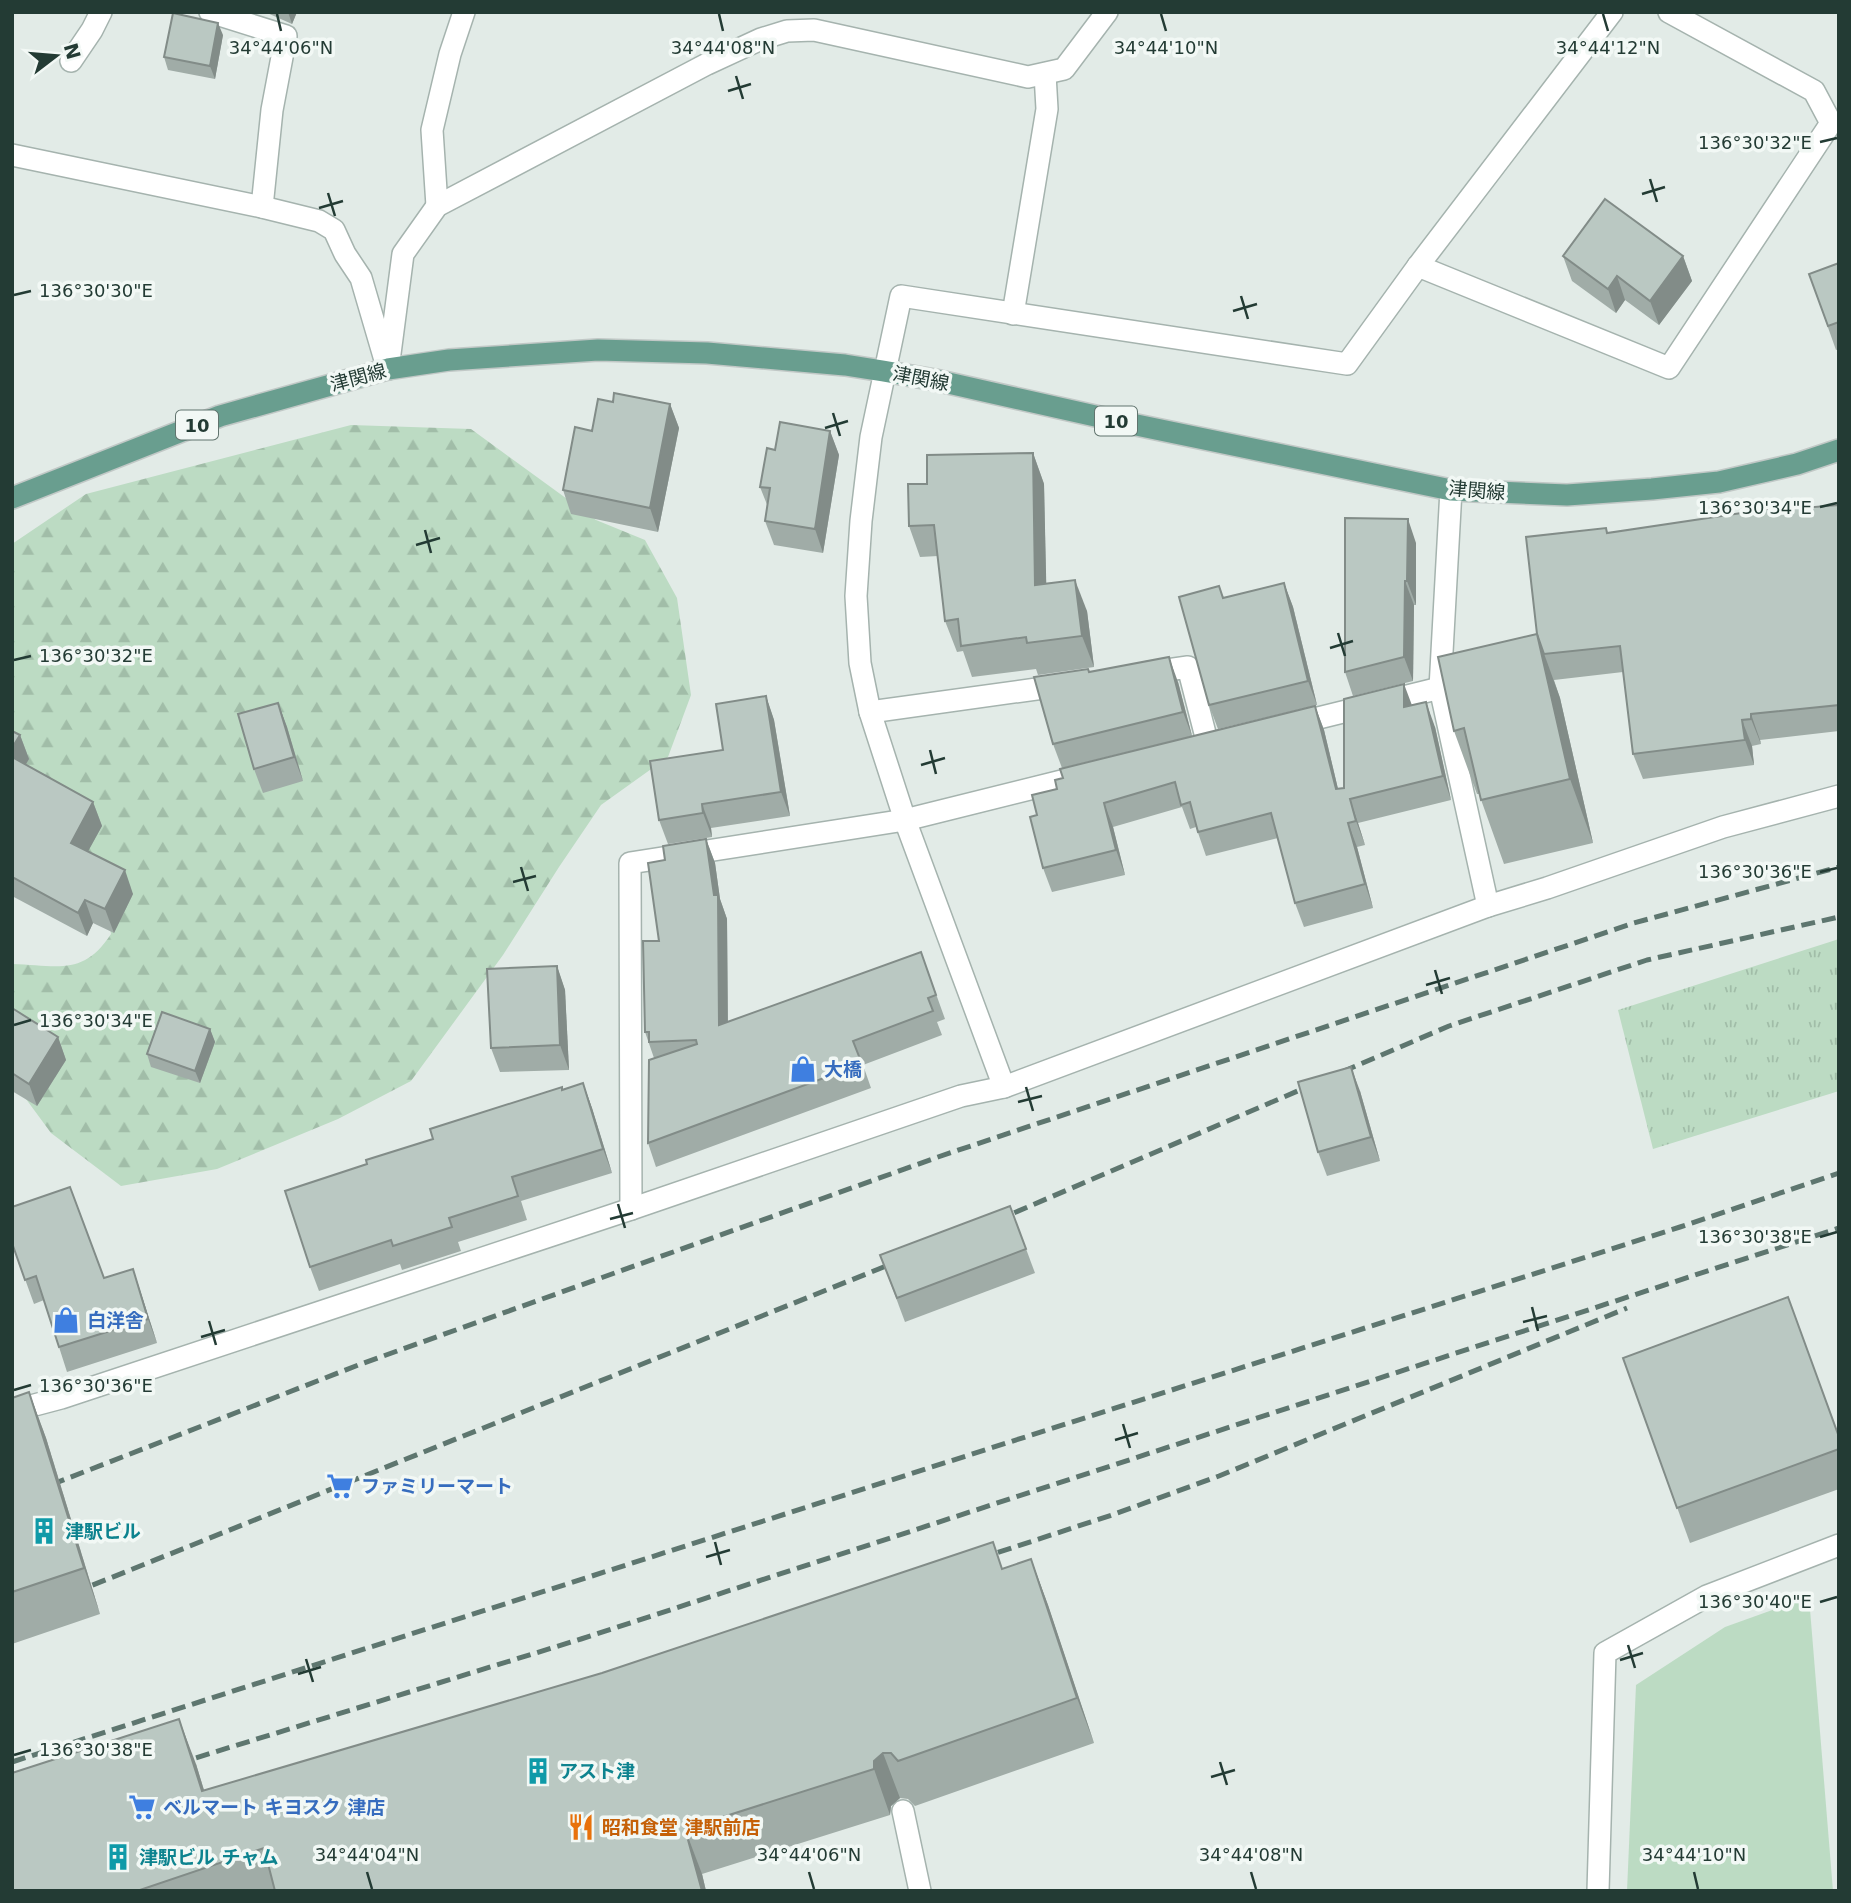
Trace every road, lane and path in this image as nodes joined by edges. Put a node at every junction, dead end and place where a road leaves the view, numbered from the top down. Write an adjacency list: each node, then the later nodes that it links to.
1 (101, 12): 7 (street)
2 (211, 12): 12 (street)
3 (464, 12): 11 (street)
4 (1107, 12): 8 (street)
5 (1612, 12): 13 (street)
6 (1669, 12): 9 (street)
7 (71, 61)
8 (1045, 74): 11 (street); 14 (street)
9 (1830, 103): 13 (street)
10 (12, 155): 12 (street)
11 (437, 206): 15 (street)
12 (262, 207): 15 (street)
13 (1418, 266): 14 (street)
14 (1013, 314): 16 (street)
15 (388, 369): 16 (main road, 津関線 / 10); 19 (main road, 津関線 / 10)
16 (883, 371): 18 (main road, 津関線 / 10); 23 (street)
17 (1839, 450): 18 (main road, 津関線 / 10)
18 (1451, 490): 22 (street)
19 (12, 498)
20 (1133, 675): 25 (street)
21 (1091, 681): 23 (street)
22 (1440, 688): 24 (street); 29 (street)
23 (870, 712): 28 (street)
24 (1272, 729)
25 (1234, 739)
26 (1102, 771): 28 (street)
27 (1839, 796): 29 (street)
28 (905, 820): 30 (street); 31 (street)
29 (1488, 906): 30 (street)
30 (1004, 1087): 31 (street)
31 (631, 1209): 32 (street)
32 (13, 1407)
33 (1839, 1545): 36 (street)
34 (903, 1811): 35 (street)
35 (920, 1891)
36 (1598, 1891)

